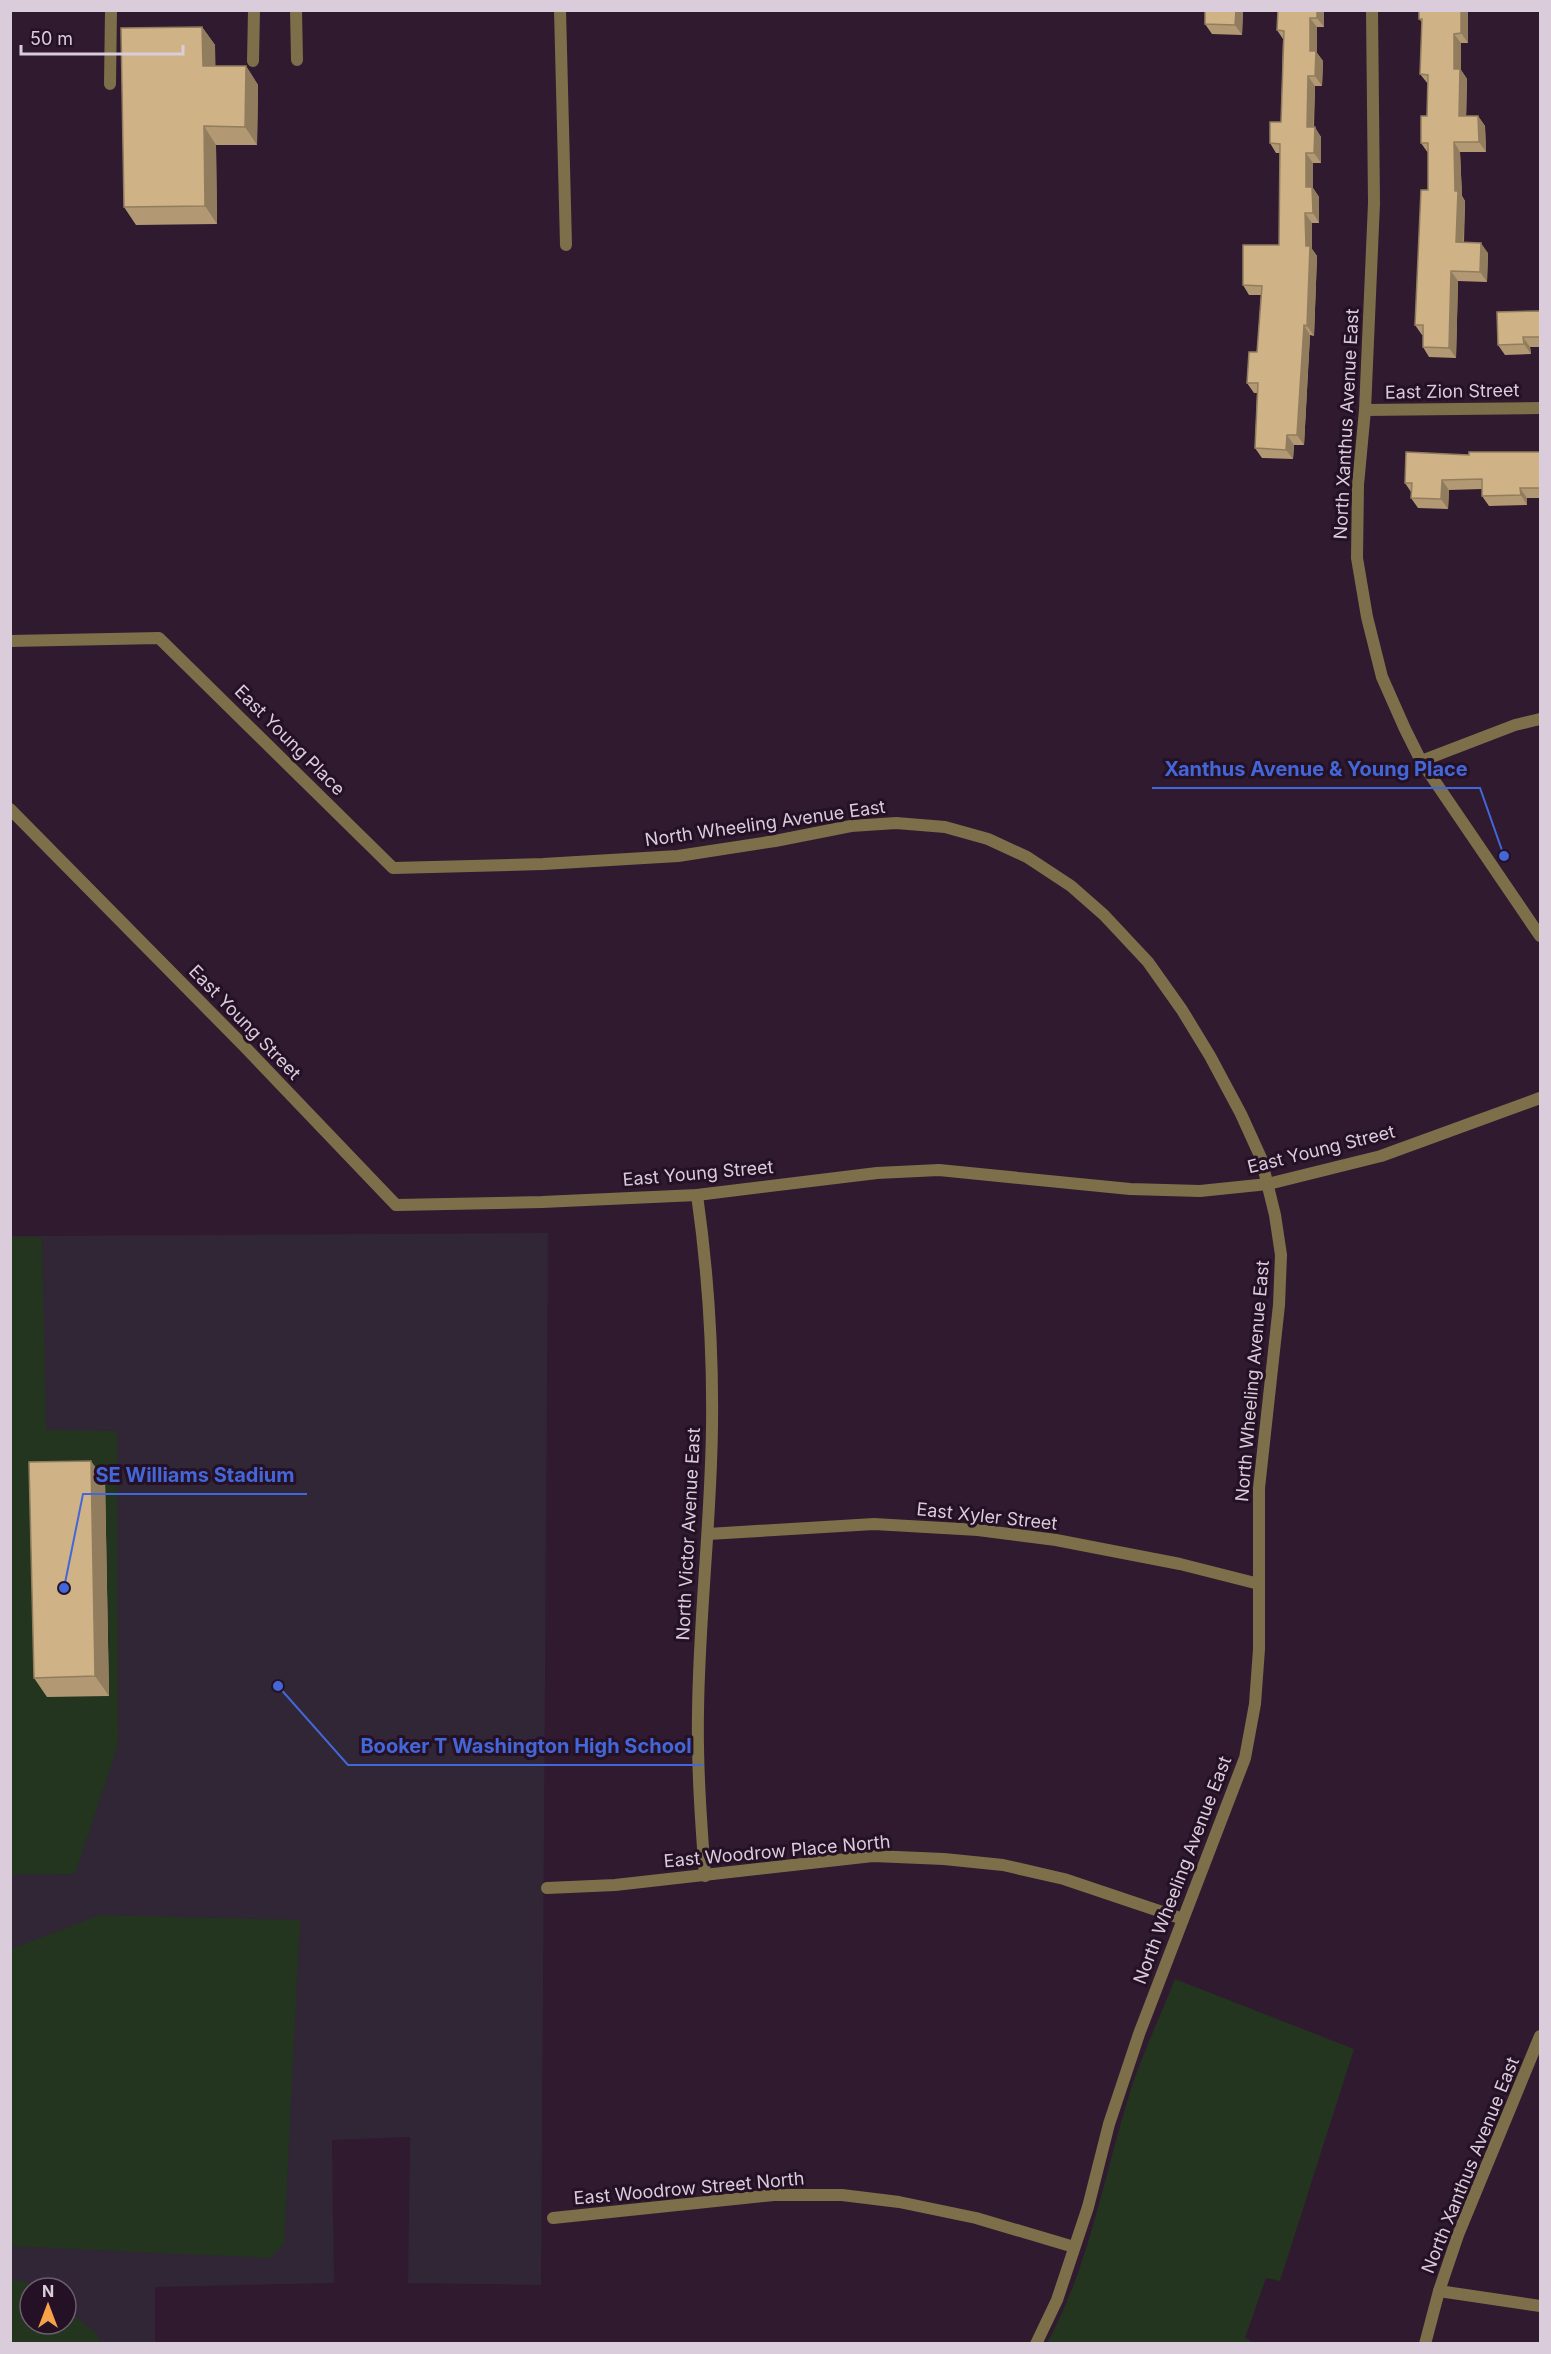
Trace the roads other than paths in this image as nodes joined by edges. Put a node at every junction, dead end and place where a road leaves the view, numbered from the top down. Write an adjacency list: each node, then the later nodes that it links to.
1 (111, 10): 8 (street)
2 (254, 10): 7 (street)
3 (296, 10): 6 (street)
4 (560, 10): 9 (street)
5 (1372, 10): 11 (street, North Xanthus Avenue East)
6 (297, 60)
7 (253, 61)
8 (110, 84)
9 (566, 245)
10 (1540, 408): 11 (street, East Zion Street)
11 (1365, 410): 14 (street, North Xanthus Avenue East)
12 (10, 641): 16 (street, East Young Place)
13 (1540, 719): 14 (street)
14 (1421, 761): 17 (street, North Xanthus Avenue East)
15 (10, 808): 20 (street, East Young Street)
16 (543, 864): 19 (street, North Wheeling Avenue East)
17 (1540, 936)
18 (1540, 1098): 19 (street, East Young Street)
19 (1268, 1184): 20 (street, East Young Street); 22 (street, North Wheeling Avenue East)
20 (697, 1195): 21 (street, North Victor Avenue East)
21 (708, 1534): 22 (street, East Xyler Street); 23 (street, North Victor Avenue East)
22 (1259, 1584): 25 (street, North Wheeling Avenue East)
23 (705, 1875): 24 (street, East Woodrow Place North); 25 (street, East Woodrow Place North)
24 (547, 1888)
25 (1183, 1919): 28 (street, North Wheeling Avenue East)
26 (1540, 2036): 29 (street, North Xanthus Avenue East)
27 (553, 2218): 28 (street, East Woodrow Street North)
28 (1074, 2247): 31 (street, North Wheeling Avenue East)
29 (1439, 2291): 30 (street); 32 (street, North Xanthus Avenue East)
30 (1540, 2306)
31 (1036, 2343)
32 (1425, 2343)

